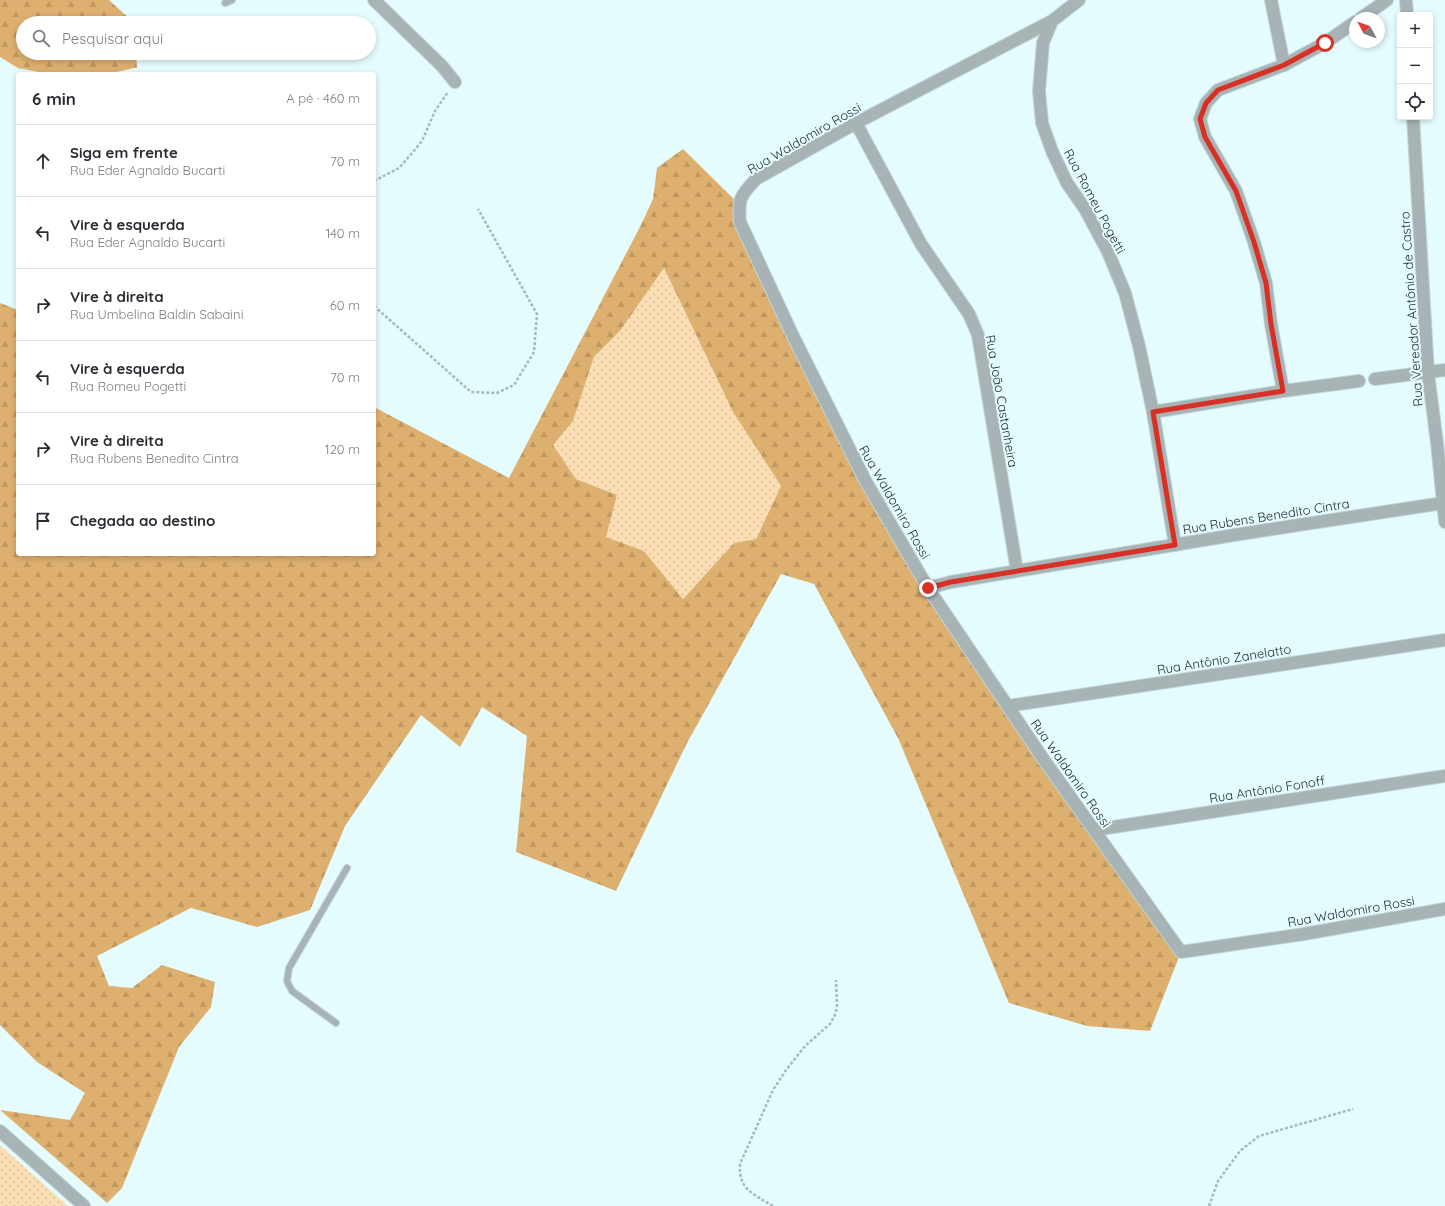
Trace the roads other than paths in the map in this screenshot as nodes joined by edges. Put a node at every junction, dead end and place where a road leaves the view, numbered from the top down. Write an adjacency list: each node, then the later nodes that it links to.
1 (232, 0): 7 (lane)
2 (374, 0): 13 (street)
3 (1079, 0): 10 (street, Rua Romeu Pogetti)
4 (1271, 0): 12 (street)
5 (1387, 0): 8 (street)
6 (1406, 0): 9 (street)
7 (225, 3)
8 (1370, 12)
9 (1407, 12)
10 (1052, 21): 15 (street, Rua Waldomiro Rossi); 21 (street, Rua Romeu Pogetti)
11 (1349, 26): 12 (street)
12 (1284, 65): 20 (street)
13 (456, 82)
14 (1413, 120): 17 (street, Rua Vereador Antônio de Castro)
15 (856, 124): 25 (street, Rua João Castanheira); 26 (street, Rua Waldomiro Rossi)
16 (1445, 370): 17 (street)
17 (1428, 373): 18 (street); 22 (street, Rua Vereador Antônio de Castro)
18 (1375, 379)
19 (1359, 381): 20 (street)
20 (1283, 391): 21 (street)
21 (1153, 412): 24 (street, Rua Romeu Pogetti)
22 (1443, 503): 23 (street, Rua Vereador Antônio de Castro); 24 (street, Rua Rubens Benedito Cintra)
23 (1445, 522)
24 (1175, 545): 25 (street, Rua Rubens Benedito Cintra)
25 (1017, 571): 26 (street, Rua Rubens Benedito Cintra)
26 (928, 588): 28 (street, Rua Waldomiro Rossi)
27 (1445, 640): 28 (street, Rua Antônio Zanelatto)
28 (1008, 706): 30 (street, Rua Waldomiro Rossi)
29 (1445, 776): 30 (street, Rua Antônio Fonoff)
30 (1094, 830): 32 (street, Rua Waldomiro Rossi)
31 (347, 868): 33 (lane)
32 (1445, 909)
33 (336, 1023)
34 (0, 1131): 35 (street)
35 (84, 1206)

